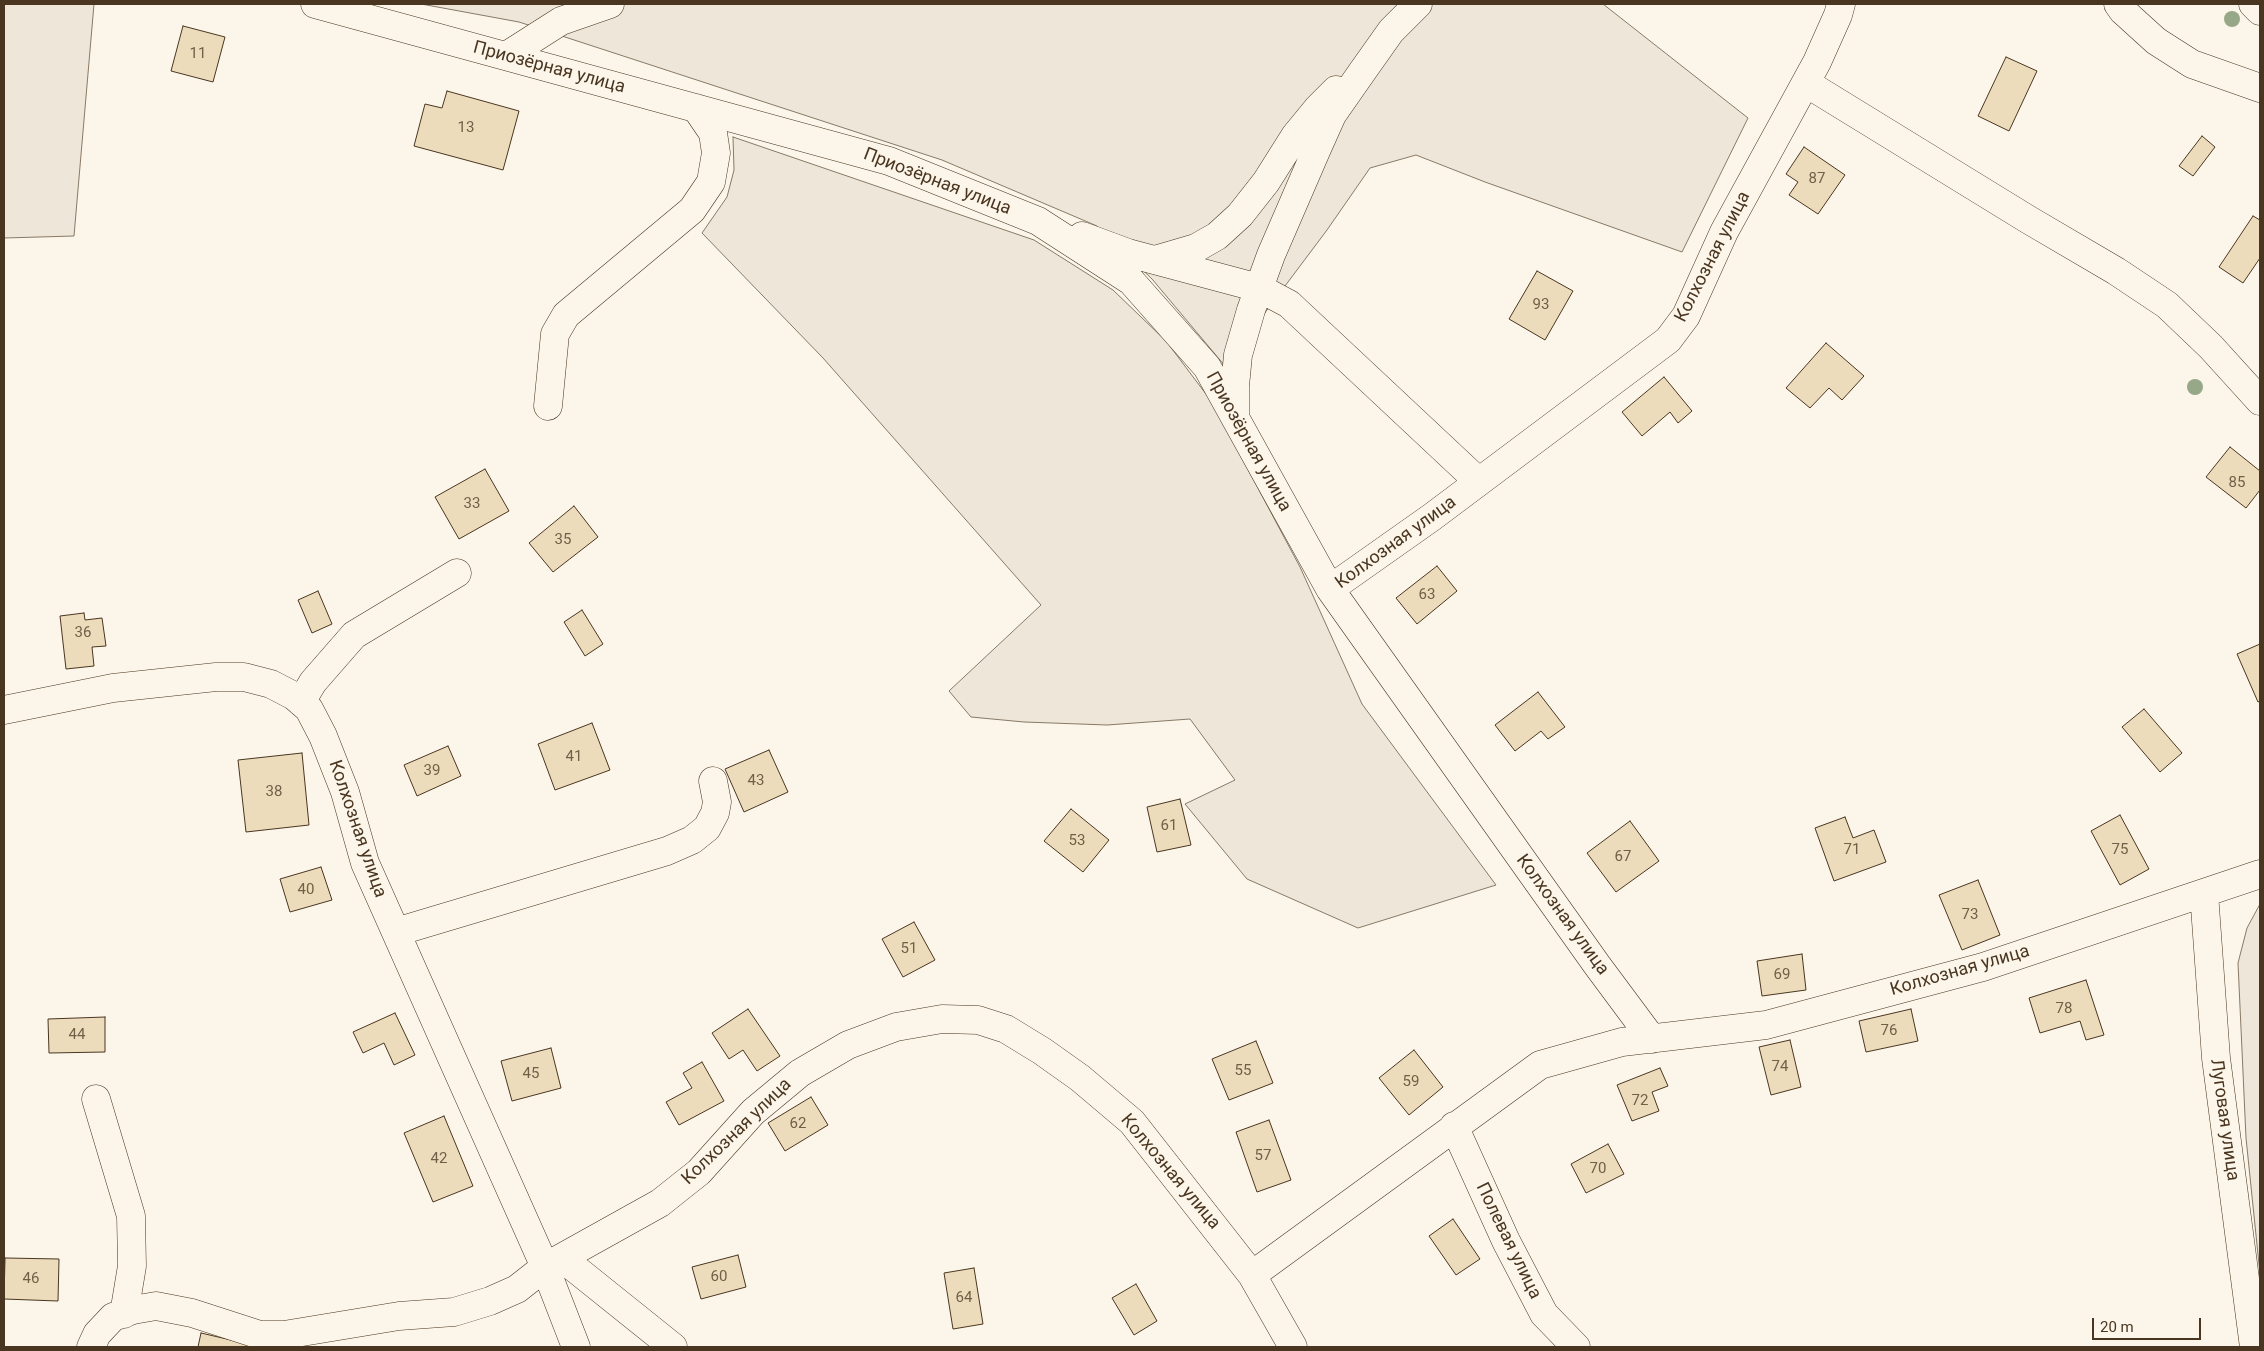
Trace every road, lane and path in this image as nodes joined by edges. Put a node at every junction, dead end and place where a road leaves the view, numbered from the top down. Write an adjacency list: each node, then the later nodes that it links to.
1 (314, 4): 8 (street, Приозёрная улица)
2 (1418, 4): 9 (street)
3 (1841, 4): 10 (street, Колхозная улица)
4 (2118, 4): 11 (street)
5 (2253, 4): 7 (street)
6 (603, 5): 8 (street)
7 (2260, 11)
8 (506, 56): 12 (street, Приозёрная улица)
9 (1373, 56): 14 (street); 15 (street)
10 (1806, 83): 16 (street); 19 (street, Колхозная улица)
11 (2260, 88)
12 (696, 108): 13 (street, Приозёрная улица); 17 (street)
13 (1038, 221): 14 (street); 18 (street, Приозёрная улица)
14 (1156, 260): 15 (street)
15 (1259, 288): 18 (street); 19 (street)
16 (2260, 401)
17 (548, 406)
18 (1235, 419): 21 (street, Приозёрная улица)
19 (1478, 481): 21 (street, Колхозная улица)
20 (456, 573): 22 (street)
21 (1330, 589): 28 (street, Колхозная улица)
22 (301, 702): 23 (street, Колхозная улица); 27 (street, Колхозная улица)
23 (4, 710)
24 (713, 781): 27 (street)
25 (2260, 874): 26 (street, Колхозная улица)
26 (2204, 893): 28 (street, Колхозная улица); 39 (street, Луговая улица)
27 (396, 932): 31 (street, Колхозная улица)
28 (1652, 1039): 30 (street, Колхозная улица)
29 (96, 1099): 33 (street)
30 (1454, 1126): 32 (street, Колхозная улица); 38 (street, Полевая улица)
31 (553, 1263): 32 (street, Колхозная улица); 33 (street, Колхозная улица); 35 (street); 36 (street)
32 (1252, 1275): 37 (street, Колхозная улица)
33 (124, 1314): 34 (street, Колхозная улица)
34 (91, 1347)
35 (576, 1347)
36 (673, 1347)
37 (1293, 1347)
38 (1576, 1347)
39 (2254, 1347)

